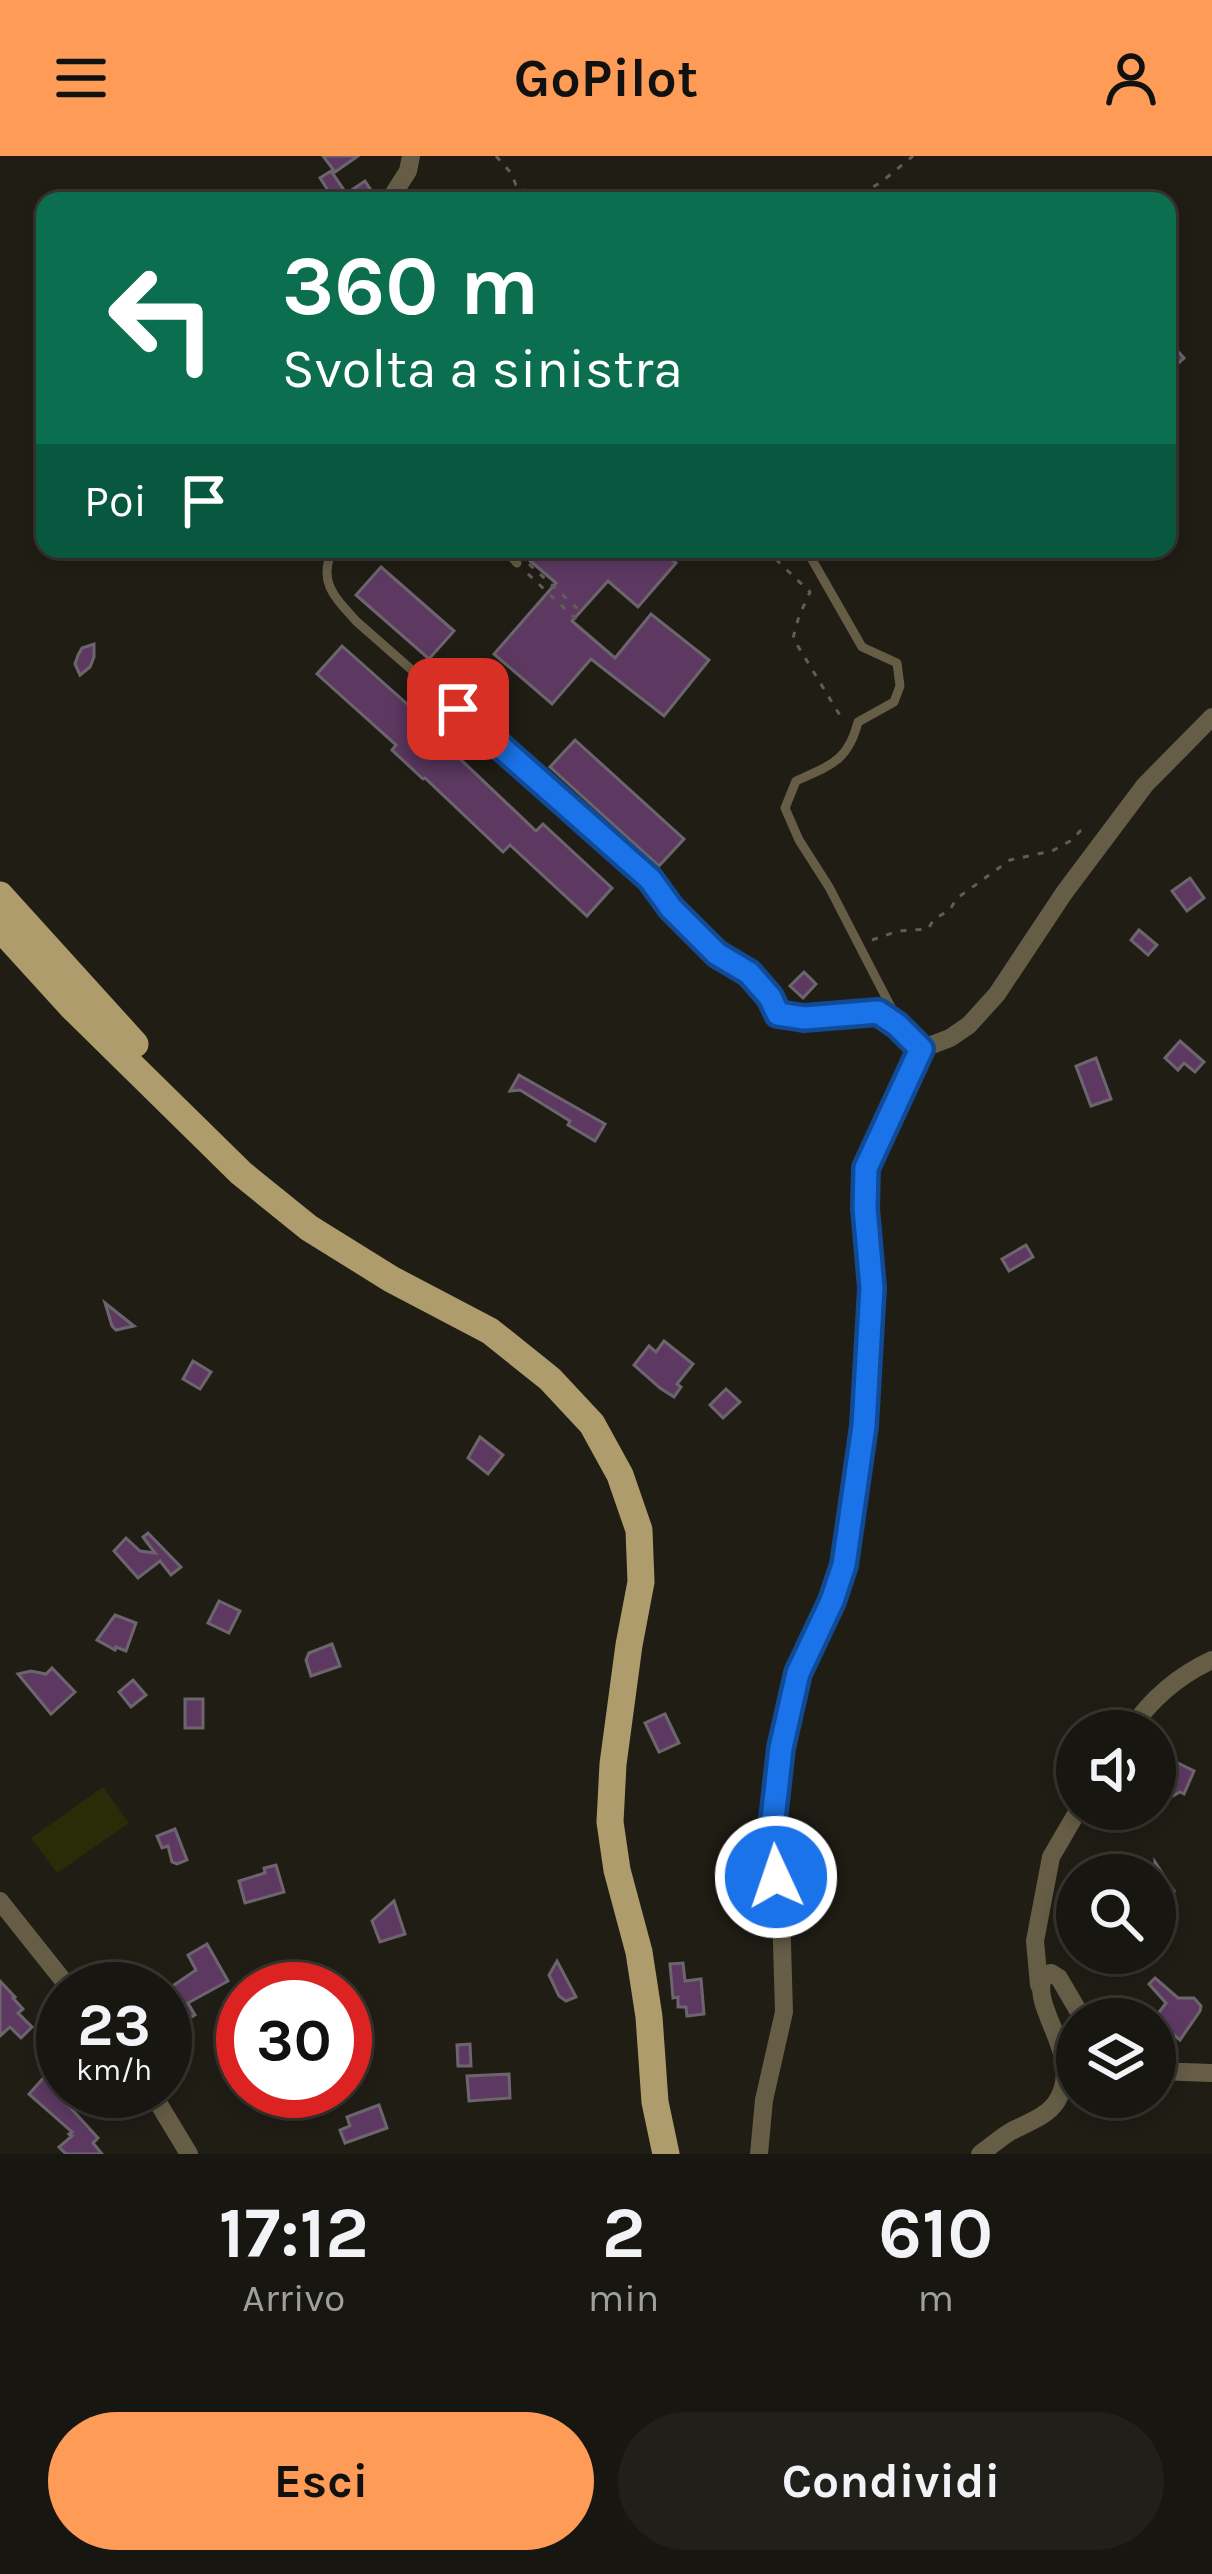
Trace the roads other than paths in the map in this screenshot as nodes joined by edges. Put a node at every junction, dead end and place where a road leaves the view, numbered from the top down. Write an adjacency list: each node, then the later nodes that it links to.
1 (411, 156): 2 (street)
2 (395, 192)
3 (328, 558): 10 (lane)
4 (513, 558): 6 (lane)
5 (811, 558): 10 (lane)
6 (516, 561)
7 (1212, 717): 11 (street)
8 (0, 895): 12 (main road)
9 (0, 928): 12 (main road)
10 (886, 1018): 11 (lane)
11 (921, 1049): 25 (street)
12 (274, 1198): 24 (main road)
13 (1212, 1660): 14 (street)
14 (1147, 1710)
15 (1067, 1830): 18 (street)
16 (0, 1901): 17 (street)
17 (49, 1962)
18 (1039, 1985): 19 (street); 26 (street)
19 (1071, 1998)
20 (1176, 2072): 21 (street)
21 (1212, 2073)
22 (167, 2118): 23 (street)
23 (189, 2154)
24 (666, 2154)
25 (759, 2154)
26 (980, 2154)

